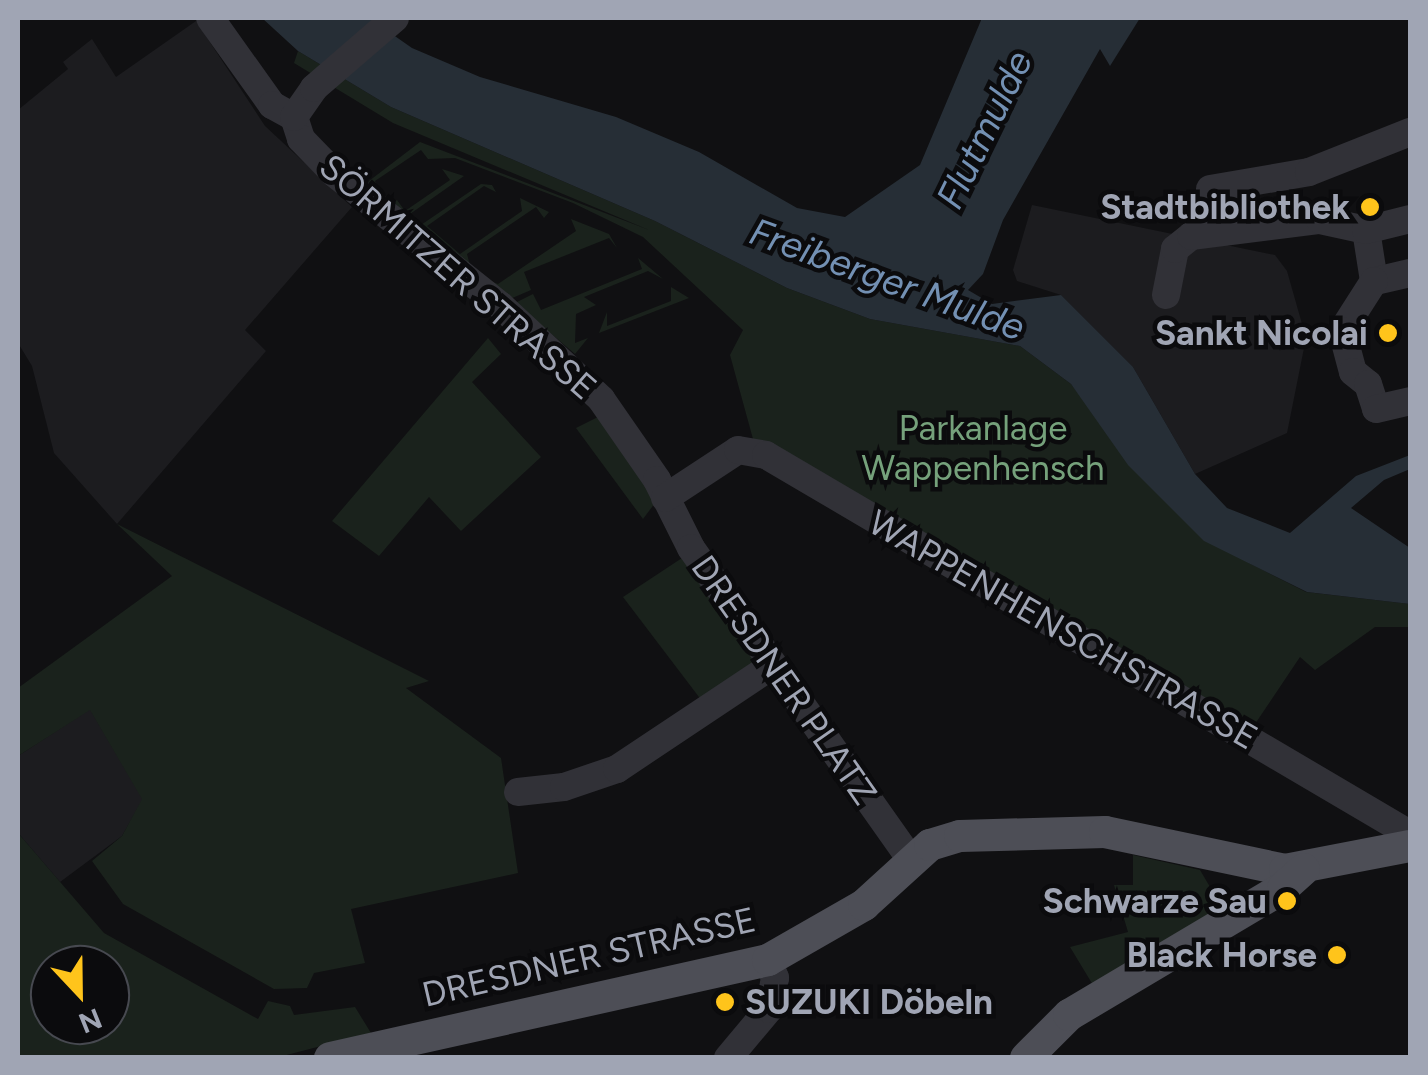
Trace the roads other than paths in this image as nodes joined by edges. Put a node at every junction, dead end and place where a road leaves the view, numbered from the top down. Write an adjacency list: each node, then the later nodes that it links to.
1 (210, 18): 3 (street, SÖRMITZER STRASSE)
2 (395, 18): 3 (street)
3 (294, 116): 12 (street, SÖRMITZER STRASSE)
4 (1410, 132): 5 (street)
5 (1210, 189)
6 (1410, 219): 7 (street)
7 (1366, 230): 9 (street); 10 (street)
8 (1410, 273): 9 (street)
9 (1374, 281): 11 (street)
10 (1166, 294)
11 (1410, 401)
12 (665, 498): 13 (street, DRESDNER PLATZ); 15 (street, WAPPENHENSCHSTRASSE)
13 (773, 665): 14 (street); 16 (street, DRESDNER PLATZ)
14 (518, 792)
15 (1410, 837): 18 (main road)
16 (910, 859): 17 (main road, DRESDNER STRASSE); 20 (main road, DRESDNER STRASSE)
17 (1242, 865): 18 (main road, DRESDNER STRASSE); 19 (main road)
18 (1304, 868): 19 (main road)
19 (1222, 918): 23 (main road)
20 (768, 960): 21 (main road, DRESDNER STRASSE); 22 (street)
21 (330, 1058)
22 (728, 1058)
23 (1026, 1058)

